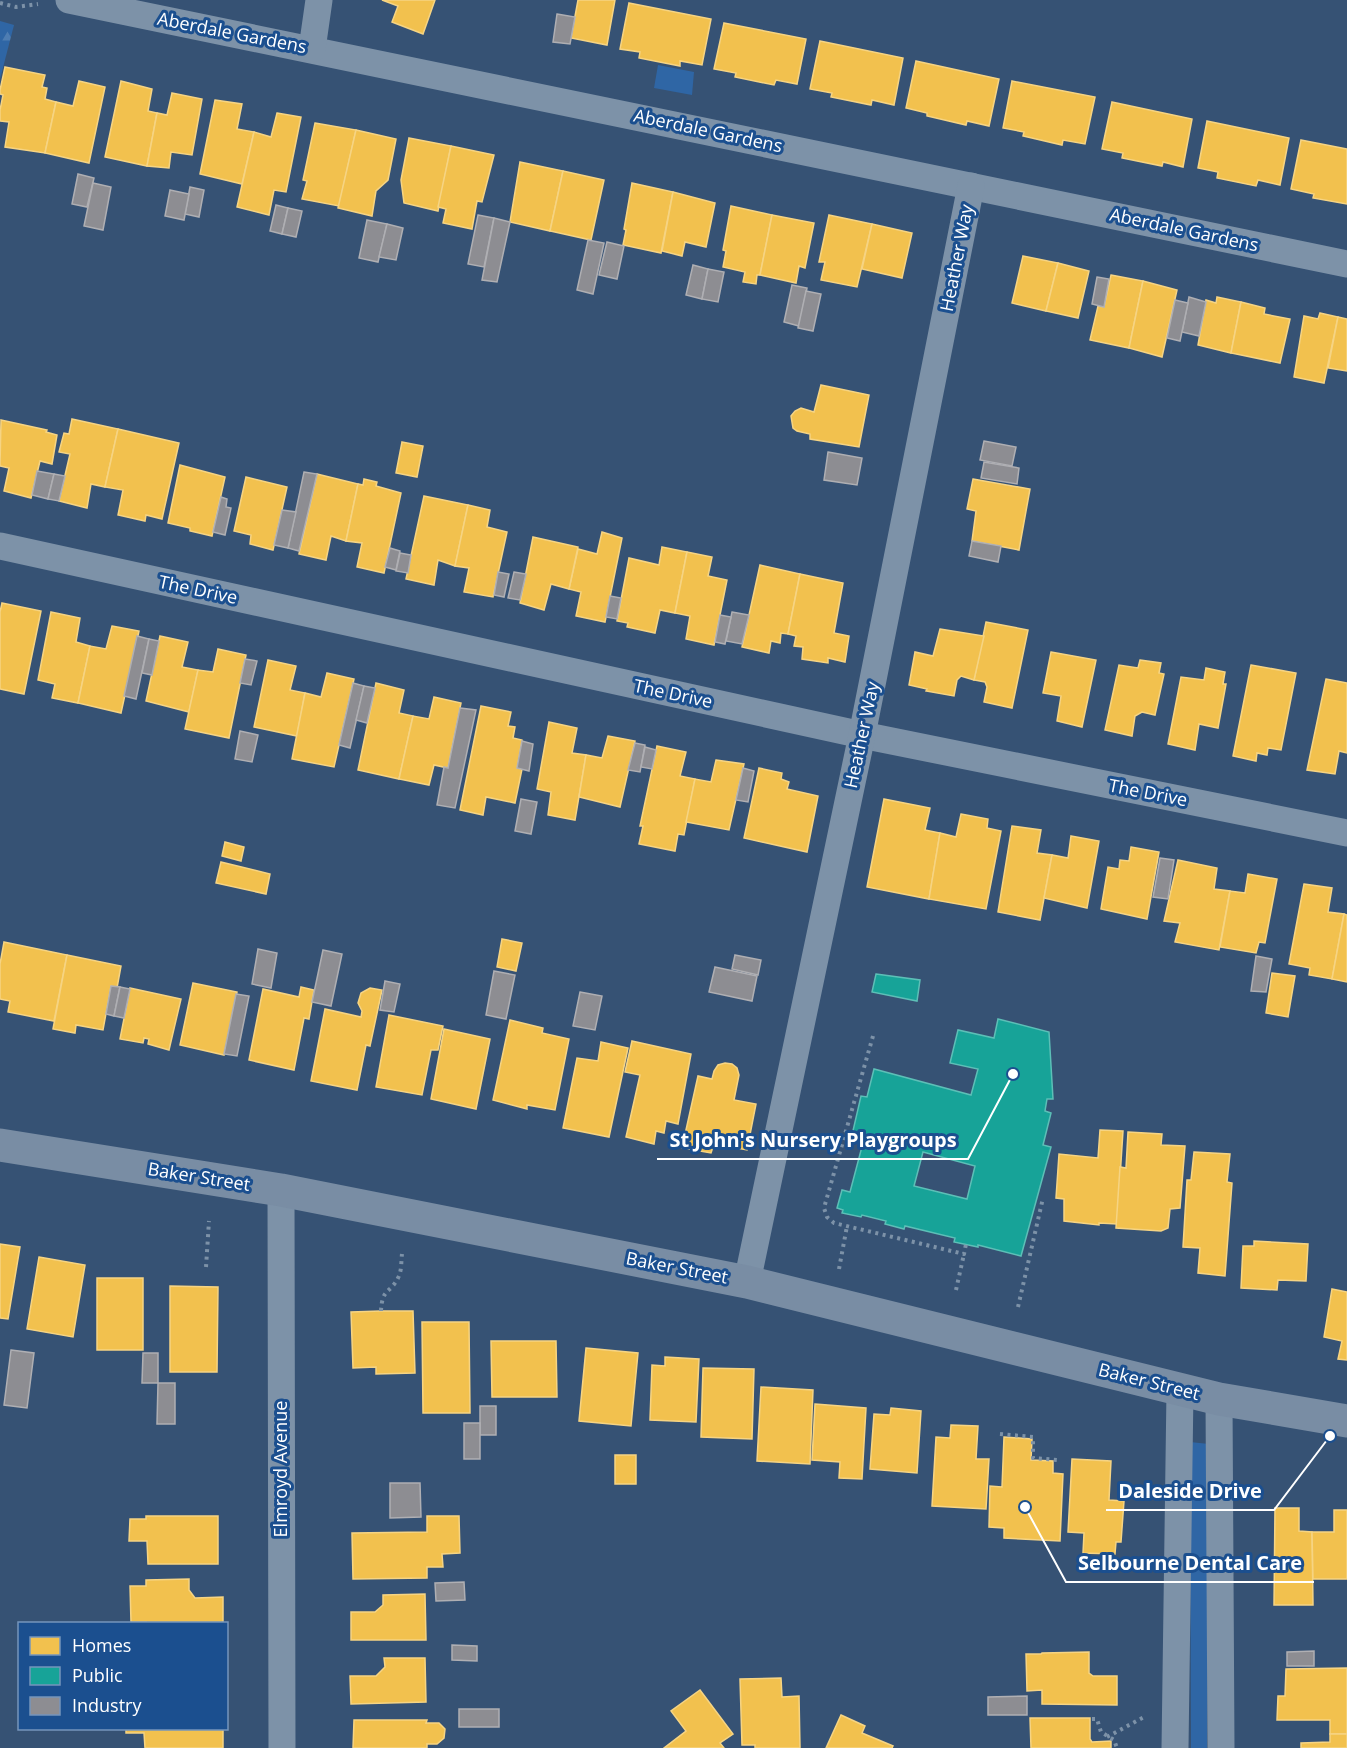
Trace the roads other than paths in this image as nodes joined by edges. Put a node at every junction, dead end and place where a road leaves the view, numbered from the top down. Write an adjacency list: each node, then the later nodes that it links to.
1 (319, 0): 3 (street)
2 (57, 1): 3 (street, Aberdale Gardens)
3 (312, 49): 4 (street, Aberdale Gardens)
4 (971, 186): 5 (street, Aberdale Gardens); 7 (street, Heather Way)
5 (1347, 264)
6 (0, 546): 7 (street, The Drive)
7 (862, 735): 8 (street, The Drive); 11 (street, Heather Way)
8 (1347, 833)
9 (0, 1145): 10 (street, Baker Street)
10 (281, 1190): 11 (street, Baker Street); 15 (street, Elmroyd Avenue)
11 (747, 1282): 12 (street, Baker Street)
12 (1180, 1389): 13 (street, Baker Street); 16 (street)
13 (1219, 1400): 14 (street, Baker Street); 17 (street)
14 (1347, 1421)
15 (282, 1748)
16 (1175, 1748)
17 (1221, 1748)

